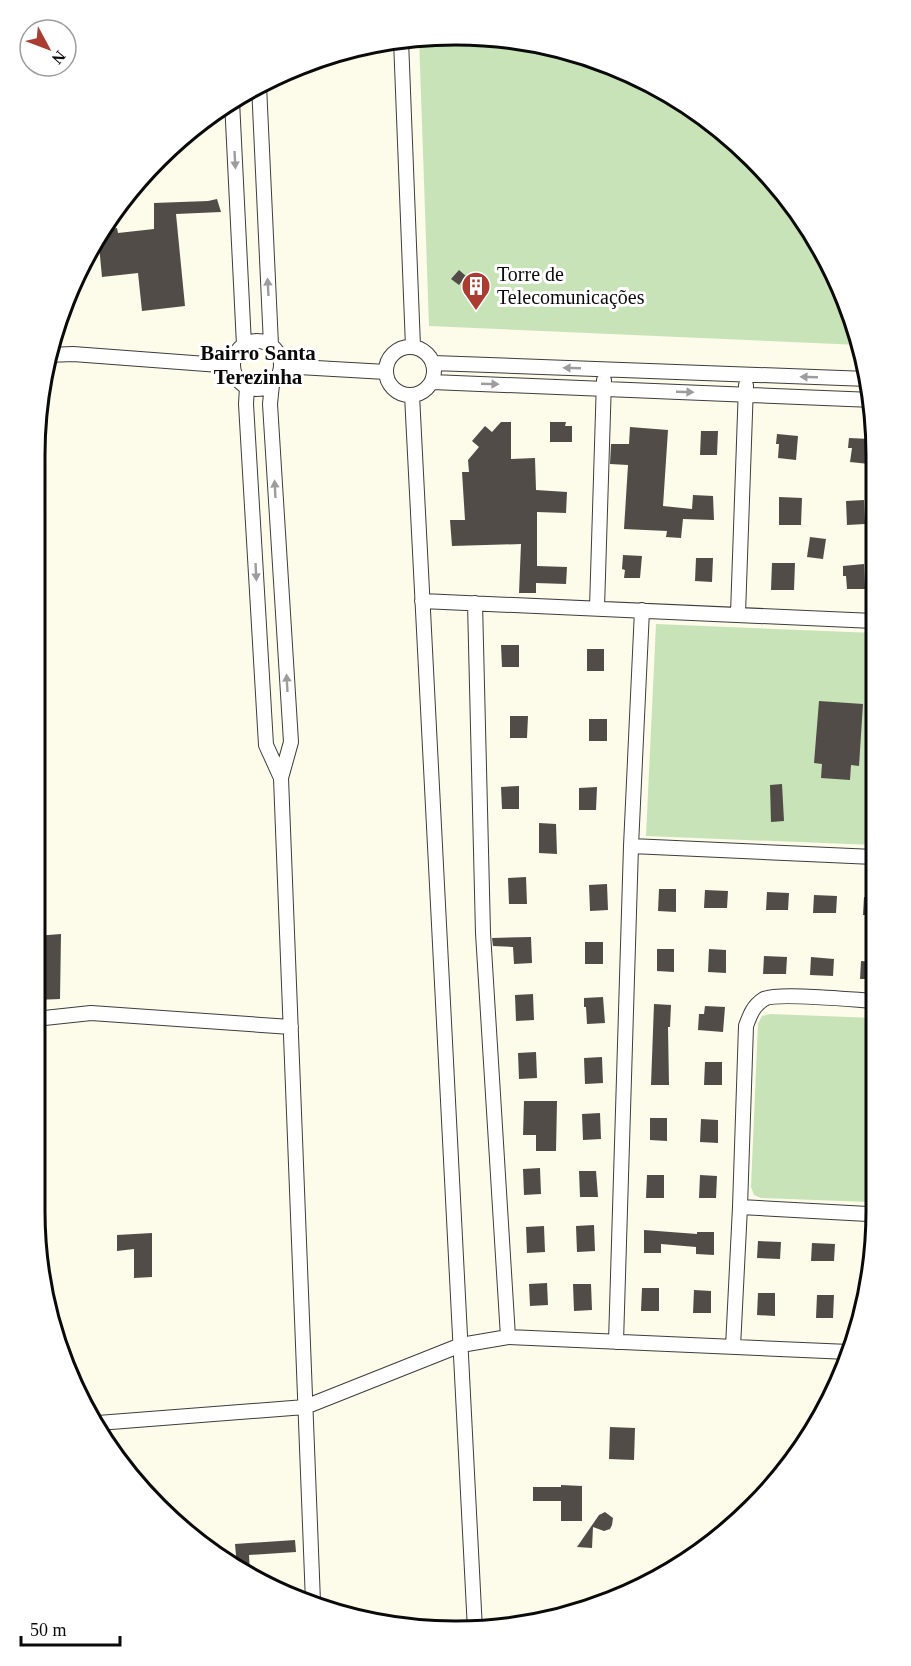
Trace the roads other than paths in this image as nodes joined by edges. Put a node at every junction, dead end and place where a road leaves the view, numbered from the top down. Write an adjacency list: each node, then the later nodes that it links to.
1 (400, 49): 6 (street)
2 (259, 95): 5 (street, one-way to 2)
3 (232, 111): 4 (street, one-way to 4)
4 (244, 345): 5 (street); 9 (street)
5 (271, 345): 10 (street)
6 (413, 347): 8 (street); 12 (street)
7 (58, 355): 9 (street)
8 (433, 363): 11 (street, one-way to 8); 15 (street)
9 (233, 366): 17 (street)
10 (281, 366): 12 (street); 16 (street)
11 (605, 369): 13 (street); 18 (street)
12 (386, 372): 20 (street)
13 (747, 375): 14 (street, one-way to 13); 19 (street)
14 (859, 379)
15 (432, 382): 18 (street, one-way to 18); 20 (street)
16 (272, 384): 17 (street); 28 (street, one-way to 16)
17 (247, 387): 29 (street, one-way to 29)
18 (604, 389): 19 (street, one-way to 19); 24 (street)
19 (746, 394): 21 (street); 26 (street)
20 (412, 395): 22 (street)
21 (862, 399)
22 (422, 601): 23 (street); 40 (street)
23 (475, 603): 24 (street); 38 (street)
24 (597, 608): 25 (street)
25 (642, 610): 26 (street); 31 (street)
26 (738, 614): 27 (street)
27 (866, 621)
28 (291, 742): 29 (street); 30 (street)
29 (266, 745): 30 (street)
30 (281, 778): 35 (street)
31 (631, 846): 32 (street); 39 (street)
32 (866, 857)
33 (866, 1001): 36 (street)
34 (45, 1018): 35 (street)
35 (291, 1027): 43 (street)
36 (740, 1207): 37 (street); 41 (street)
37 (866, 1214)
38 (508, 1337): 39 (street); 40 (street)
39 (616, 1342): 41 (street)
40 (461, 1345): 43 (street); 46 (street)
41 (733, 1347): 42 (street)
42 (841, 1352)
43 (305, 1407): 44 (street); 45 (street)
44 (104, 1423)
45 (313, 1595)
46 (475, 1620)

